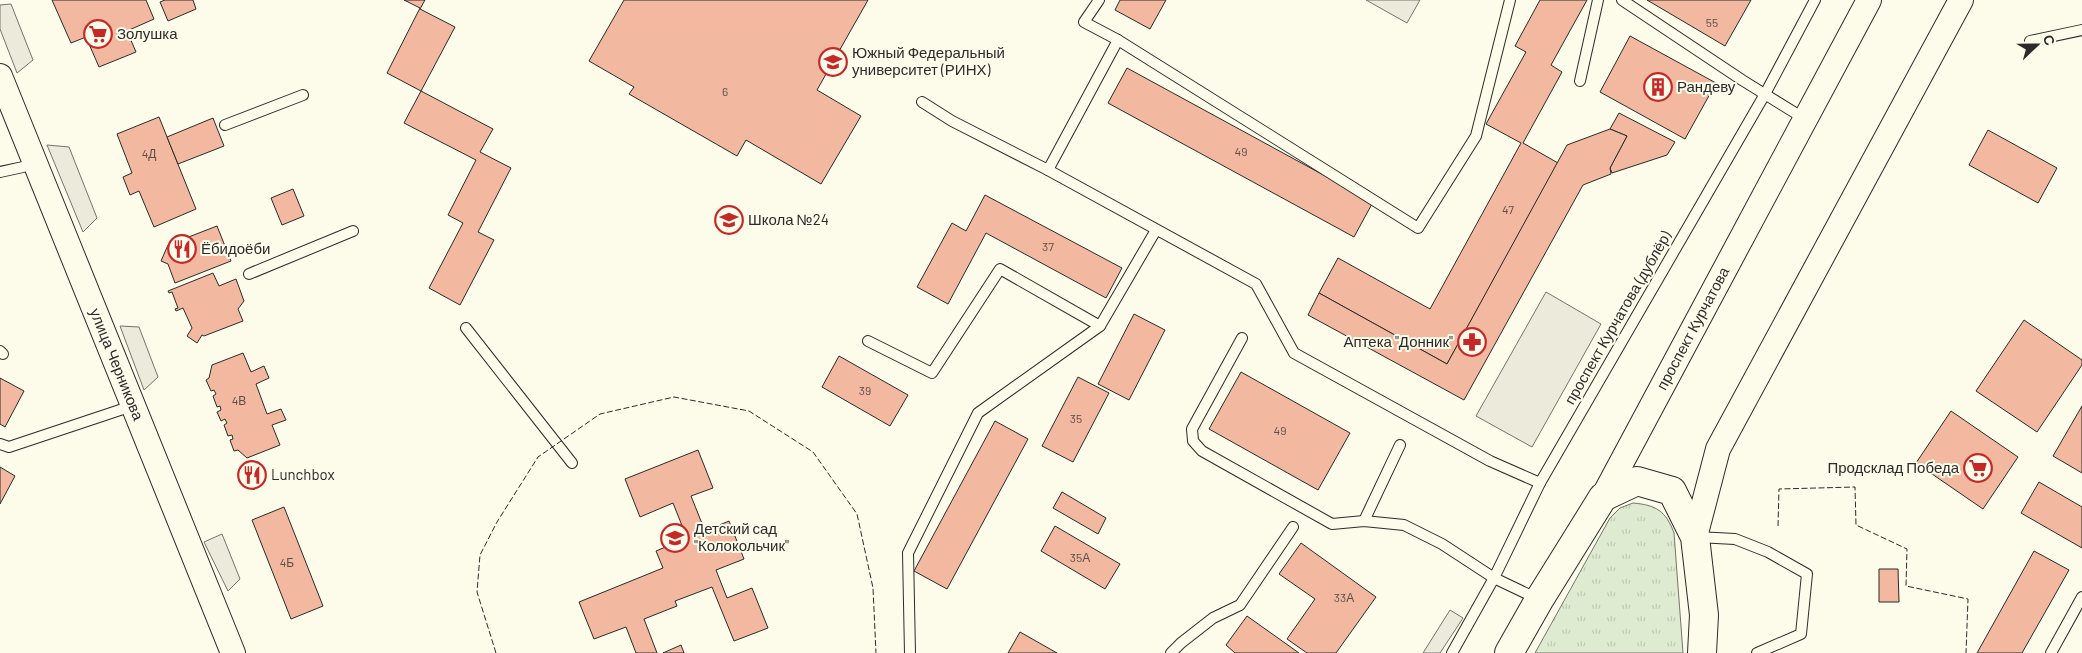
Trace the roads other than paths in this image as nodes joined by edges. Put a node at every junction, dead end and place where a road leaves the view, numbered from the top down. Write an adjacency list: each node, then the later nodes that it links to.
1 (1099, 0): 9 (lane)
2 (1510, 0): 9 (lane)
3 (1598, 0): 12 (lane)
4 (1622, 0): 13 (lane)
5 (1814, 0): 13 (lane, проспект Курчатова (дублёр))
6 (1869, 0): 17 (street, проспект Курчатова)
7 (1961, 0): 37 (street)
8 (2082, 30): 10 (lane)
9 (1118, 40): 20 (lane)
10 (2030, 41)
11 (0, 76): 42 (street, улица Черникова)
12 (1580, 80)
13 (1765, 94): 17 (lane); 33 (lane, проспект Курчатова (дублёр))
14 (303, 95): 18 (lane)
15 (922, 102): 20 (lane)
16 (0, 110): 19 (street, улица Черникова)
17 (1806, 118): 34 (street, проспект Курчатова)
18 (225, 125)
19 (24, 167): 21 (lane); 29 (street, улица Черникова)
20 (1048, 170): 22 (lane)
21 (0, 172)
22 (1156, 230): 25 (lane); 33 (lane)
23 (353, 231): 24 (lane)
24 (249, 274)
25 (1100, 326): 28 (lane); 43 (lane)
26 (466, 328): 32 (lane)
27 (1242, 338): 35 (lane)
28 (868, 341)
29 (123, 409): 30 (lane); 41 (street, улица Черникова)
30 (0, 444)
31 (1400, 445): 35 (lane)
32 (572, 463)
33 (1540, 483): 38 (lane, проспект Курчатова (дублёр))
34 (1603, 497): 37 (main road); 40 (main road, проспект Курчатова)
35 (1364, 521): 38 (lane)
36 (1293, 527): 44 (lane)
37 (1695, 537): 47 (main road); 48 (lane)
38 (1494, 578): 40 (lane); 45 (lane, проспект Курчатова (дублёр))
39 (2082, 597): 49 (lane)
40 (1539, 600): 46 (main road, проспект Курчатова)
41 (221, 653)
42 (233, 653)
43 (910, 653)
44 (1171, 653)
45 (1452, 653)
46 (1509, 653)
47 (1702, 653)
48 (1757, 653)
49 (2051, 653)

